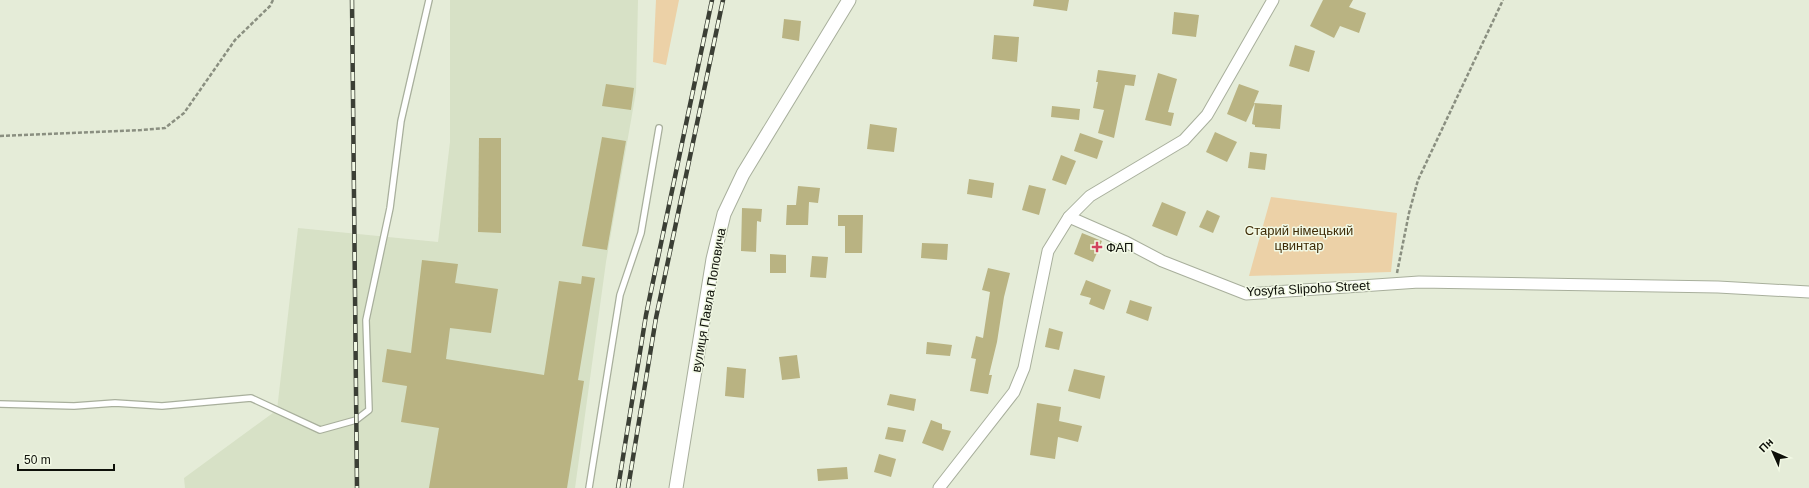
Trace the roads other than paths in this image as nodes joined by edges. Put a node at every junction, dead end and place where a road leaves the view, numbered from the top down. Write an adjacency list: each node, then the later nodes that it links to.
1 (429, 0): 7 (lane)
2 (849, 0): 9 (street, вулиця Павла Поповича)
3 (1273, 0): 5 (street)
4 (659, 128): 8 (lane)
5 (1069, 217): 6 (street, Yosyfa Slipoho Street); 10 (street)
6 (1809, 292)
7 (0, 404)
8 (589, 488)
9 (676, 488)
10 (939, 488)

